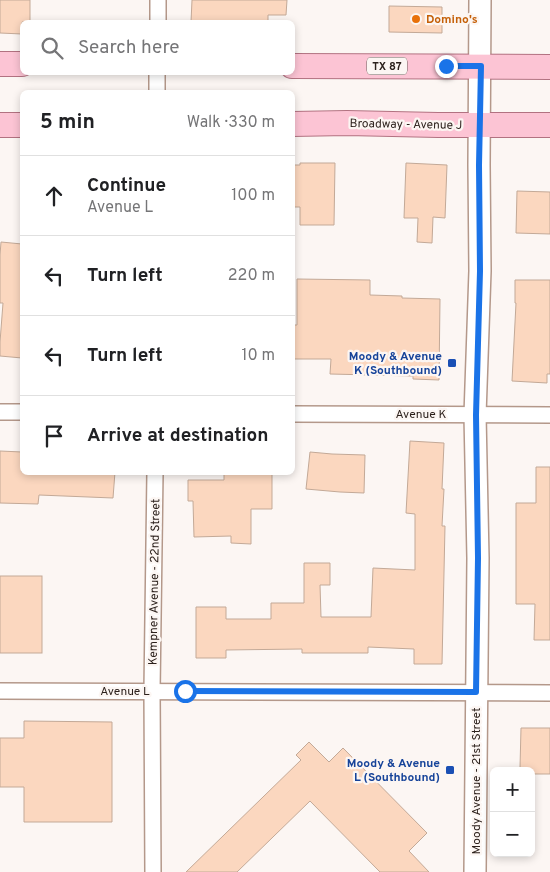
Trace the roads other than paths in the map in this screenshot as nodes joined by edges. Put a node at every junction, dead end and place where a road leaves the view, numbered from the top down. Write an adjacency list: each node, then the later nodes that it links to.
1 (158, 0): 3 (street)
2 (480, 0): 7 (main road, Moody Avenue - 21st Street)
3 (158, 20)
4 (0, 64): 5 (main road)
5 (20, 64)
6 (295, 66): 7 (main road, TX 87)
7 (481, 66): 8 (main road, TX 87); 14 (main road, Moody Avenue - 21st Street)
8 (550, 67)
9 (157, 75): 10 (street)
10 (157, 90)
11 (295, 124): 14 (main road, Broadway - Avenue J)
12 (0, 125): 13 (main road)
13 (20, 125)
14 (480, 125): 15 (main road, Broadway - Avenue J); 19 (main road, Moody Avenue - 21st Street)
15 (550, 126)
16 (0, 412): 17 (street)
17 (20, 412)
18 (295, 414): 19 (street, Avenue K)
19 (476, 415): 20 (street, Avenue K); 24 (main road, Moody Avenue - 21st Street)
20 (550, 415)
21 (155, 475): 23 (street, Kempner Avenue - 22nd Street)
22 (0, 691): 23 (street, Avenue L)
23 (152, 691): 24 (street, Avenue L); 26 (street, Kempner Avenue - 22nd Street)
24 (476, 692): 25 (street, Avenue L); 27 (main road, Moody Avenue - 21st Street)
25 (550, 693)
26 (153, 872)
27 (475, 872)

